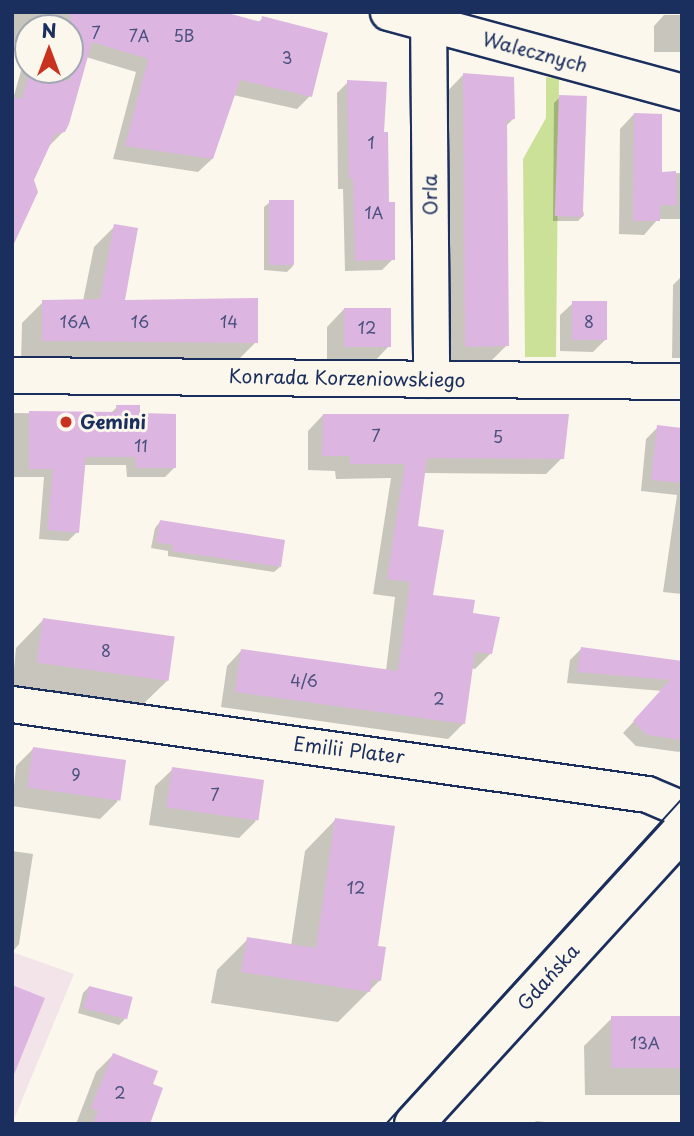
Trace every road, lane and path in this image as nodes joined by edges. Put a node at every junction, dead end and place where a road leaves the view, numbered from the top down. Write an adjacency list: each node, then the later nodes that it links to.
1 (388, 12): 2 (street, Walecznych)
2 (428, 18): 3 (street, Walecznych); 5 (street, Orla)
3 (682, 92)
4 (12, 375): 5 (street, Konrada Korzeniowskiego)
5 (431, 379): 6 (street, Konrada Korzeniowskiego)
6 (682, 381)
7 (12, 704): 8 (street, Emilii Plater)
8 (682, 809)
9 (682, 830): 10 (street, Gdańska)
10 (414, 1124)

